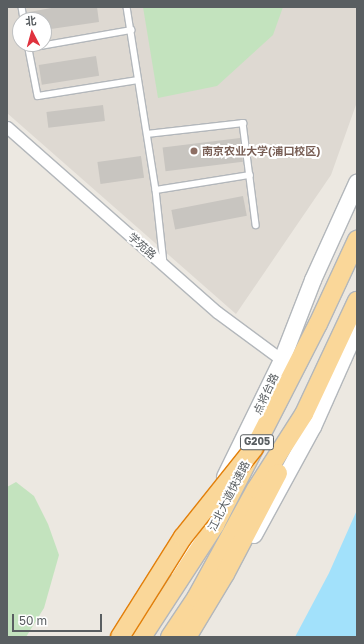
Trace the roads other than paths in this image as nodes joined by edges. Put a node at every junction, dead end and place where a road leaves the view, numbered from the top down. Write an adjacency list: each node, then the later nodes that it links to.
1 (127, 7): 2 (lane)
2 (131, 30): 3 (lane); 5 (lane)
3 (52, 42)
4 (30, 52): 5 (lane)
5 (138, 80): 7 (lane)
6 (7, 127): 13 (street, 学苑路)
7 (147, 134): 8 (lane); 10 (lane)
8 (250, 175): 10 (lane); 11 (lane)
9 (357, 183): 16 (main road, 点将台路)
10 (156, 190): 13 (lane)
11 (256, 225)
12 (357, 240): 18 (highway, 江北大道快速路 / G205)
13 (164, 265): 16 (street, 学苑路)
14 (357, 301): 17 (highway, 江北大道快速路 / G205)
15 (357, 328): 24 (main road)
16 (282, 360): 20 (main road, 点将台路)
17 (304, 414): 22 (highway, 江北大道快速路 / G205); 23 (highway)
18 (254, 448): 19 (highway, bridge); 21 (highway, 江北大道快速路 / G205, bridge)
19 (120, 637)
20 (132, 637)
21 (142, 637)
22 (170, 637)
23 (188, 637)
24 (195, 637)

